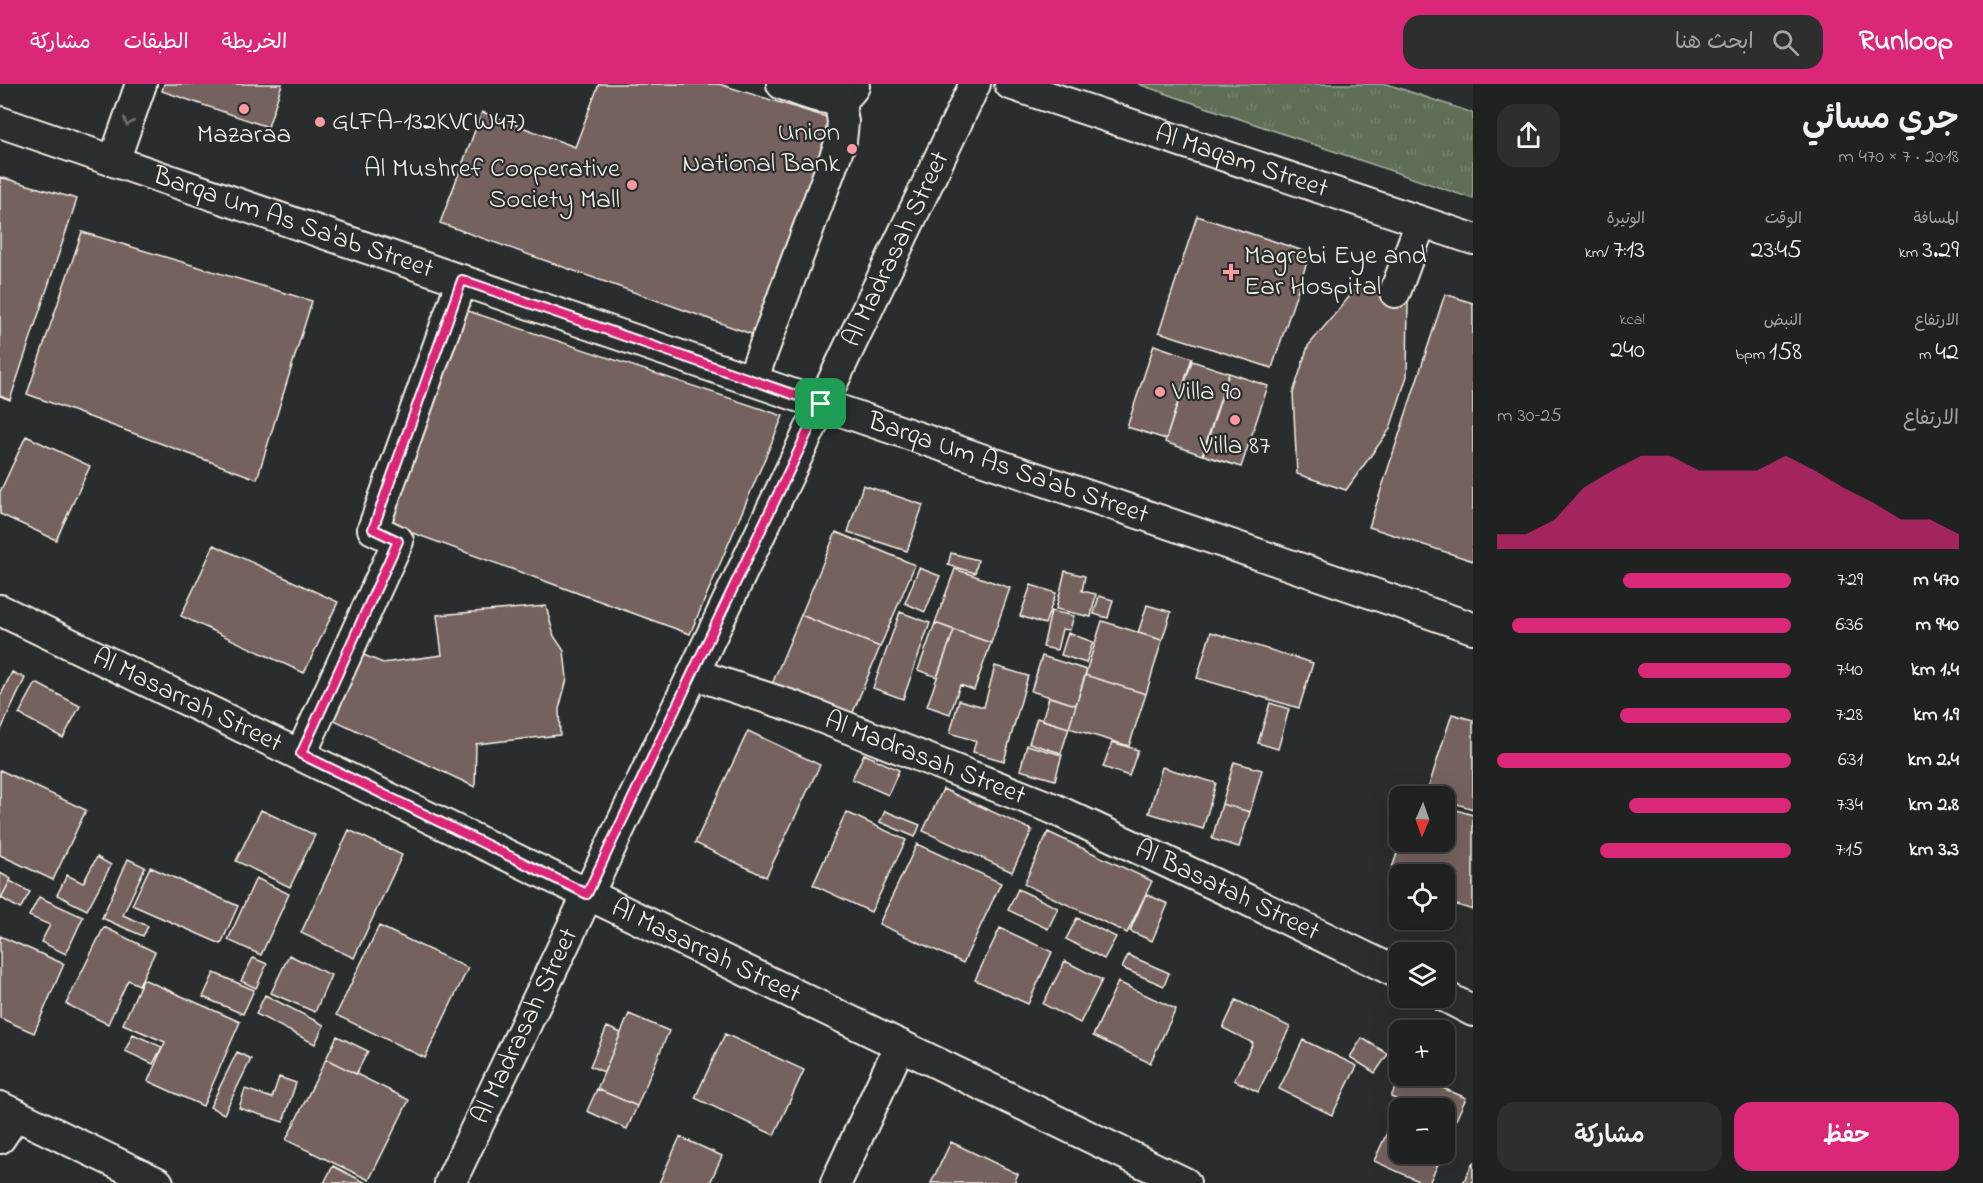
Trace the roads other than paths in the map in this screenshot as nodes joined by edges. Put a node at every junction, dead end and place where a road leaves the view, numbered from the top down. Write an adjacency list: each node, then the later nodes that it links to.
1 (141, 84): 7 (street, one-way to 7)
2 (782, 84): 5 (street)
3 (975, 84): 13 (street, Al Madrasah Street)
4 (1010, 84): 8 (street, Al Maqam Street)
5 (847, 91): 12 (street)
6 (0, 122): 7 (street, Barqa Um As Sa'ab Street)
7 (114, 161): 10 (street, Barqa Um As Sa'ab Street)
8 (1421, 222): 9 (street, Al Maqam Street); 11 (street)
9 (1473, 239)
10 (462, 280): 12 (street, Barqa Um As Sa'ab Street); 17 (street)
11 (1395, 292)
12 (752, 380): 13 (street, Barqa Um As Sa'ab Street)
13 (821, 404): 15 (street, Barqa Um As Sa'ab Street); 16 (street, Al Madrasah Street)
14 (0, 609): 17 (street, Al Masarrah Street)
15 (1473, 628)
16 (694, 674): 18 (street, Al Madrasah Street); 19 (street, Al Madrasah Street)
17 (301, 754): 19 (street, Al Masarrah Street)
18 (1054, 809): 20 (street, Al Basatah Street)
19 (587, 894): 23 (street, Al Masarrah Street); 26 (street, Al Madrasah Street)
20 (1389, 969)
21 (1455, 1002): 22 (street)
22 (1473, 1011)
23 (900, 1045): 27 (street); 28 (street, Al Masarrah Street)
24 (5, 1120): 25 (street)
25 (158, 1183)
26 (450, 1183)
27 (836, 1183)
28 (1185, 1183)

